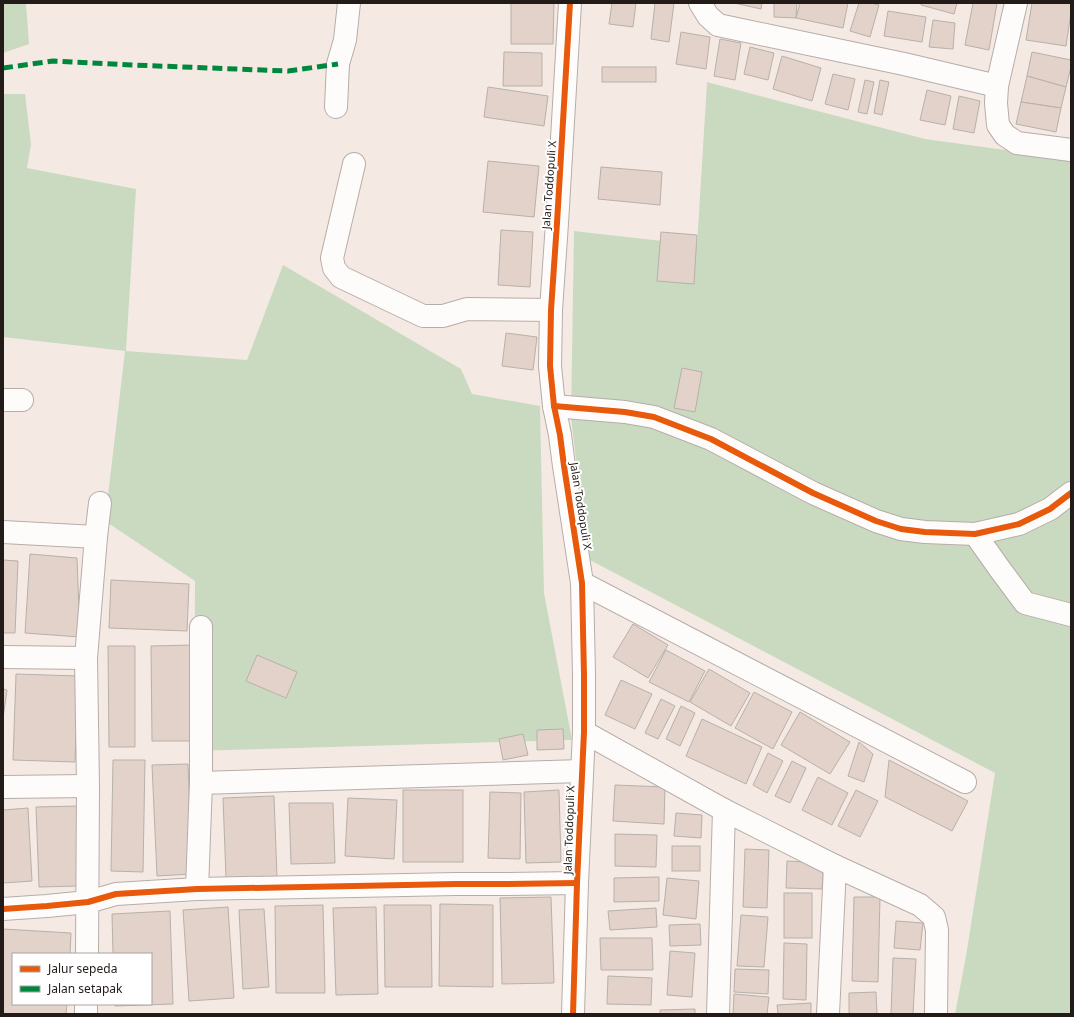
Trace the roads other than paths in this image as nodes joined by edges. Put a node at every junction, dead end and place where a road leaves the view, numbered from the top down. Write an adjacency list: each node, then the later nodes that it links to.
1 (349, 3): 6 (street)
2 (570, 3): 9 (street, Jalan Toddopuli X)
3 (700, 3): 5 (street)
4 (1016, 3): 5 (street)
5 (997, 86): 7 (street)
6 (336, 107)
7 (1071, 150)
8 (354, 164): 9 (street)
9 (551, 310): 10 (street, Jalan Toddopuli X)
10 (554, 406): 14 (street); 16 (street, Jalan Toddopuli X)
11 (1071, 493): 14 (street)
12 (100, 503): 15 (street)
13 (3, 532): 15 (street)
14 (974, 534): 17 (street)
15 (96, 537): 20 (street)
16 (582, 583): 21 (street, Jalan Toddopuli X); 23 (street)
17 (1071, 615)
18 (201, 628): 24 (street)
19 (3, 657): 20 (street)
20 (86, 658): 25 (street)
21 (584, 732): 22 (street, Jalan Toddopuli X); 27 (street)
22 (582, 771): 24 (street); 29 (street, Jalan Toddopuli X)
23 (965, 782)
24 (201, 783): 30 (street)
25 (88, 786): 26 (street); 31 (street)
26 (3, 787)
27 (724, 810): 28 (street); 35 (street)
28 (835, 866): 36 (street); 37 (street)
29 (577, 883): 30 (street); 34 (street, Jalan Toddopuli X)
30 (198, 889): 31 (street)
31 (88, 902): 32 (street); 33 (street)
32 (3, 909)
33 (87, 953)
34 (573, 1014)
35 (718, 1014)
36 (828, 1014)
37 (936, 1014)

